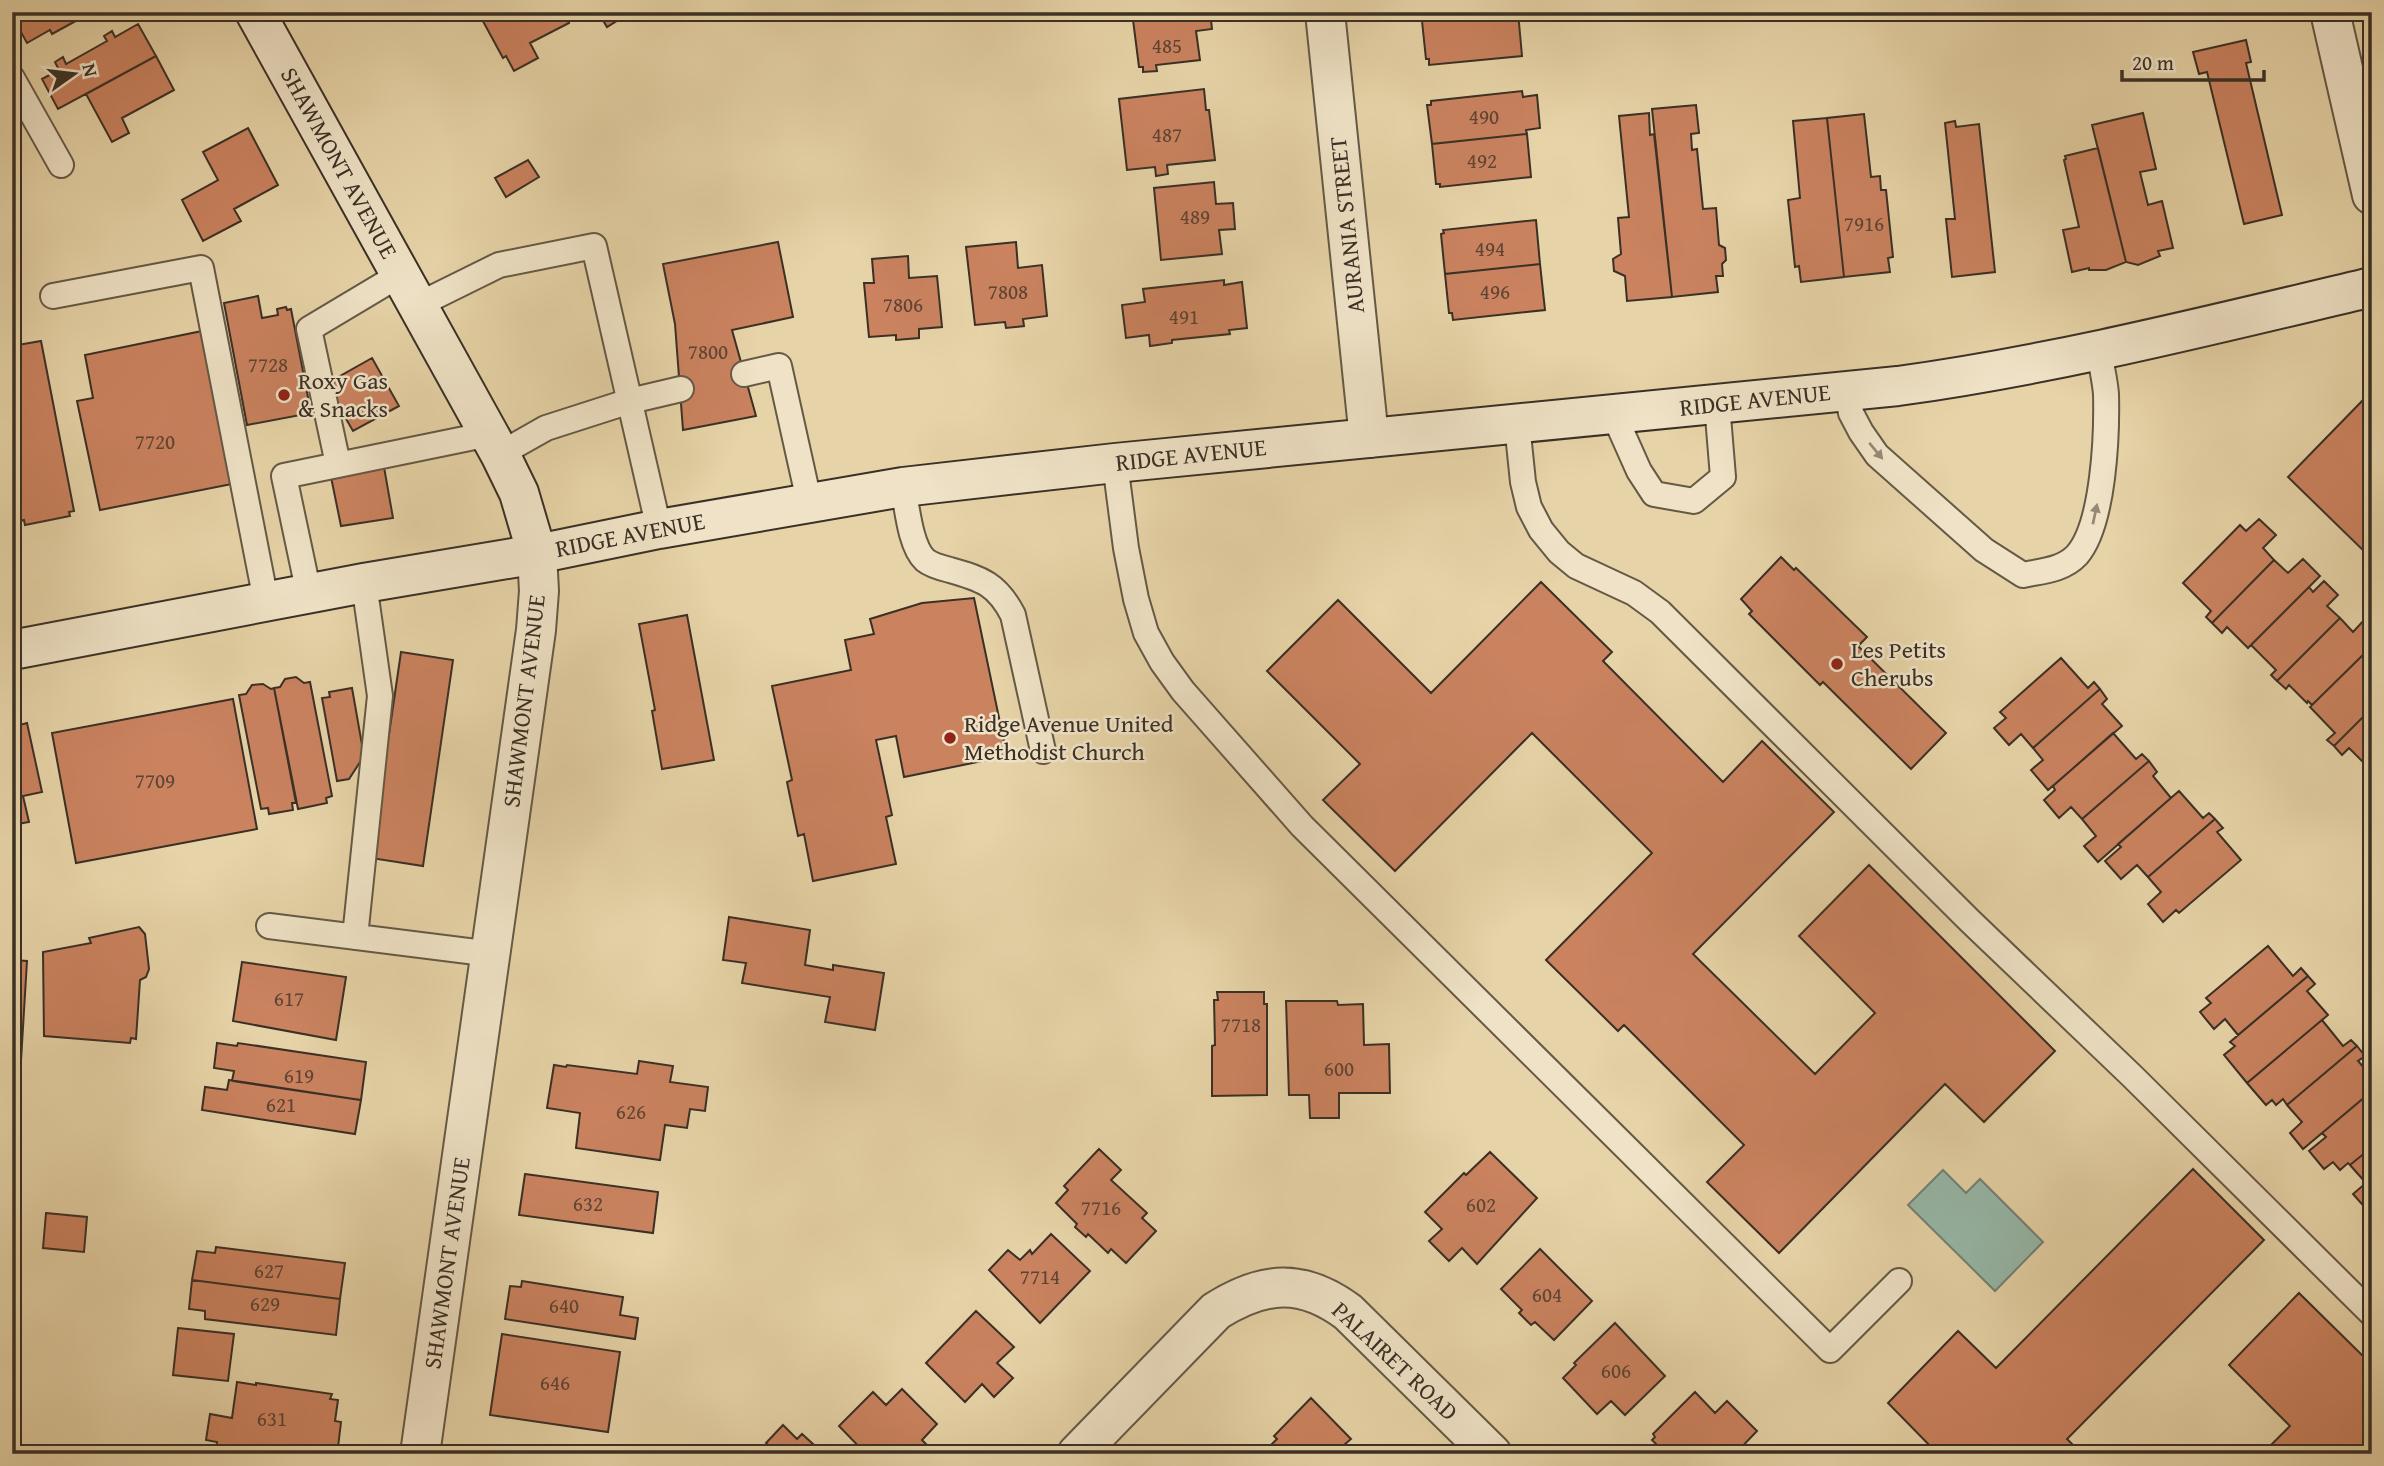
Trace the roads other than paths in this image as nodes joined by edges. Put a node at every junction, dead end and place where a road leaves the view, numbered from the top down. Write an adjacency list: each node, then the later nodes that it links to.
1 (255, 12): 8 (main road, SHAWMONT AVENUE)
2 (1325, 12): 18 (main road, AURANIA STREET)
3 (2330, 12): 6 (main road)
4 (12, 78): 5 (lane)
5 (61, 165)
6 (2372, 195)
7 (2372, 287): 10 (main road, RIDGE AVENUE)
8 (410, 290): 14 (lane); 19 (main road, SHAWMONT AVENUE); 21 (lane)
9 (53, 296): 28 (lane)
10 (2099, 351): 13 (main road, RIDGE AVENUE); 13 (lane, one-way to 10)
11 (744, 374): 23 (lane)
12 (681, 389): 14 (lane)
13 (1847, 391): 15 (main road, RIDGE AVENUE)
14 (630, 401): 19 (lane); 24 (lane)
15 (1717, 404): 16 (main road, RIDGE AVENUE); 16 (lane)
16 (1614, 415): 17 (main road, RIDGE AVENUE)
17 (1517, 424): 18 (main road, RIDGE AVENUE); 35 (lane)
18 (1369, 438): 20 (main road, RIDGE AVENUE)
19 (494, 444): 21 (lane); 25 (main road, SHAWMONT AVENUE)
20 (1115, 463): 22 (main road, RIDGE AVENUE); 34 (lane)
21 (338, 464): 27 (lane)
22 (903, 487): 23 (main road, RIDGE AVENUE); 30 (lane)
23 (809, 501): 24 (main road, RIDGE AVENUE)
24 (659, 529): 25 (main road, RIDGE AVENUE)
25 (537, 554): 26 (main road, RIDGE AVENUE); 33 (main road, SHAWMONT AVENUE)
26 (364, 583): 27 (main road, RIDGE AVENUE); 32 (lane)
27 (309, 594): 28 (main road, RIDGE AVENUE)
28 (266, 601): 29 (main road, RIDGE AVENUE)
29 (12, 650)
30 (1043, 751)
31 (269, 926): 32 (lane)
32 (355, 937): 33 (lane)
33 (492, 954): 36 (main road, SHAWMONT AVENUE)
34 (1899, 1281)
35 (2372, 1314)
36 (420, 1454)
37 (1077, 1454): 38 (main road, PALAIRET ROAD)
38 (1492, 1454)

